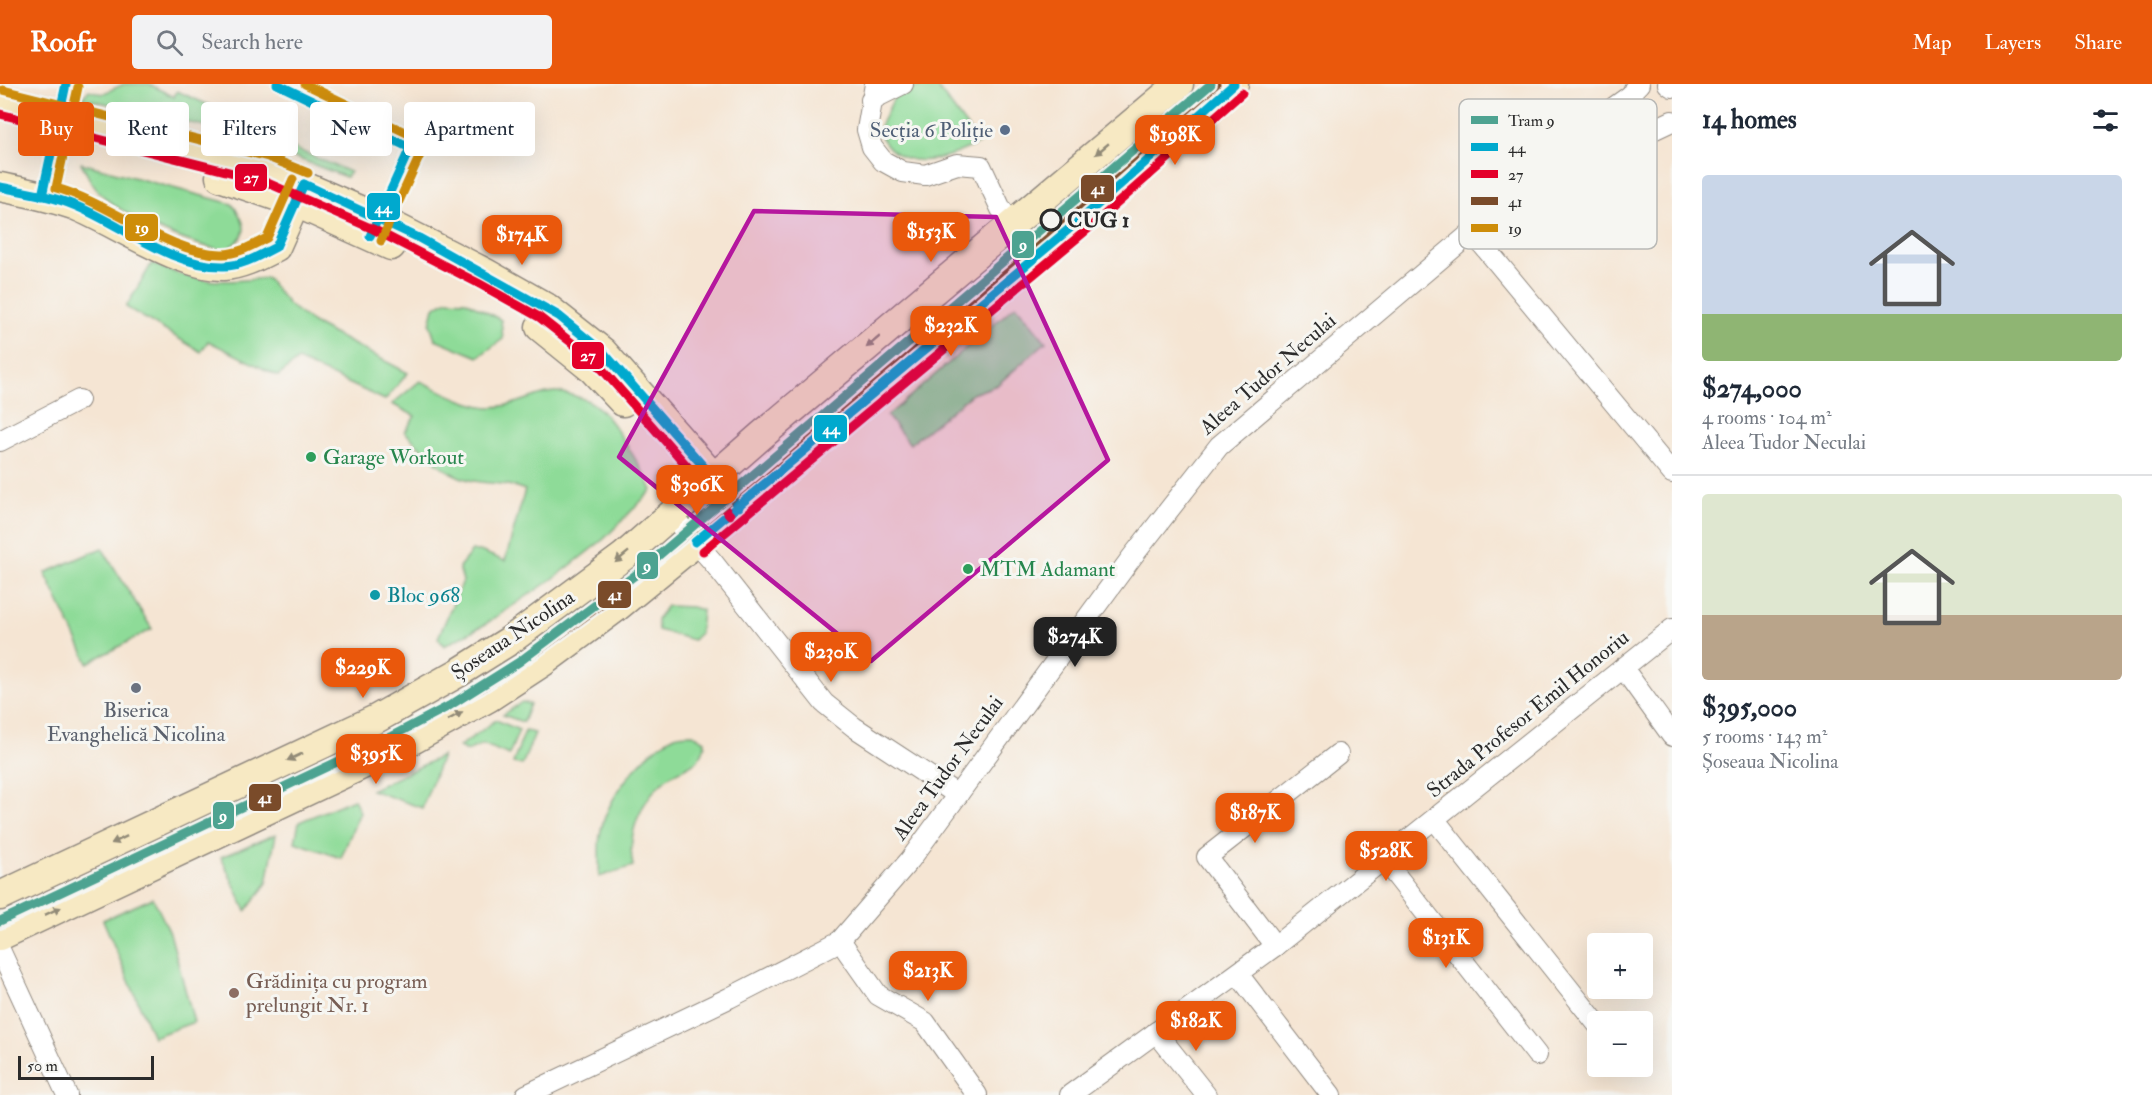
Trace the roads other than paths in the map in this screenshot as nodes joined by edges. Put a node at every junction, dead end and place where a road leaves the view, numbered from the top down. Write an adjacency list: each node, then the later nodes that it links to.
1 (903, 84): 5 (street)
2 (1179, 84): 16 (main road, Șoseaua Nicolina, one-way to 16)
3 (1234, 84): 23 (main road, Șoseaua Nicolina)
4 (1637, 87): 6 (street, Aleea Tudor Neculai)
5 (873, 92): 16 (street)
6 (1623, 99)
7 (0, 102): 8 (main road)
8 (18, 108)
9 (1672, 121): 12 (street, Aleea Tudor Neculai)
10 (0, 122): 11 (main road)
11 (18, 124)
12 (1657, 128)
13 (94, 133): 15 (main road)
14 (0, 188): 15 (main road)
15 (300, 194): 22 (main road)
16 (1013, 224): 22 (main road, Șoseaua Nicolina, one-way to 22)
17 (1459, 243): 30 (street, Aleea Tudor Neculai)
18 (1486, 249): 21 (street)
19 (79, 400): 20 (street)
20 (0, 441)
21 (1672, 474)
22 (706, 484): 23 (main road); 24 (main road, Șoseaua Nicolina)
23 (731, 513): 25 (main road, Șoseaua Nicolina)
24 (671, 515): 25 (street); 33 (main road, Șoseaua Nicolina, one-way to 33)
25 (695, 542): 30 (street); 34 (main road, Șoseaua Nicolina, one-way to 25)
26 (1672, 630): 27 (street, Strada Profesor Emil Honoriu)
27 (1623, 668): 28 (street); 31 (street, Strada Profesor Emil Honoriu)
28 (1672, 736)
29 (1338, 754): 36 (street)
30 (958, 795): 35 (street, Aleea Tudor Neculai)
31 (1435, 820): 32 (street, Strada Profesor Emil Honoriu); 39 (street)
32 (1384, 860): 36 (street, Strada Profesor Emil Honoriu); 41 (street)
33 (0, 896)
34 (0, 936)
35 (840, 941): 43 (street, Aleea Tudor Neculai); 44 (street)
36 (1275, 946): 38 (street, Strada Profesor Emil Honoriu)
37 (0, 950): 42 (street)
38 (1238, 975): 40 (street, Strada Profesor Emil Honoriu); 47 (street)
39 (1587, 1011)
40 (1156, 1032): 45 (street, Strada Profesor Emil Honoriu); 46 (street)
41 (1537, 1055)
42 (67, 1095)
43 (526, 1095)
44 (977, 1095)
45 (1070, 1095)
46 (1206, 1095)
47 (1331, 1095)

